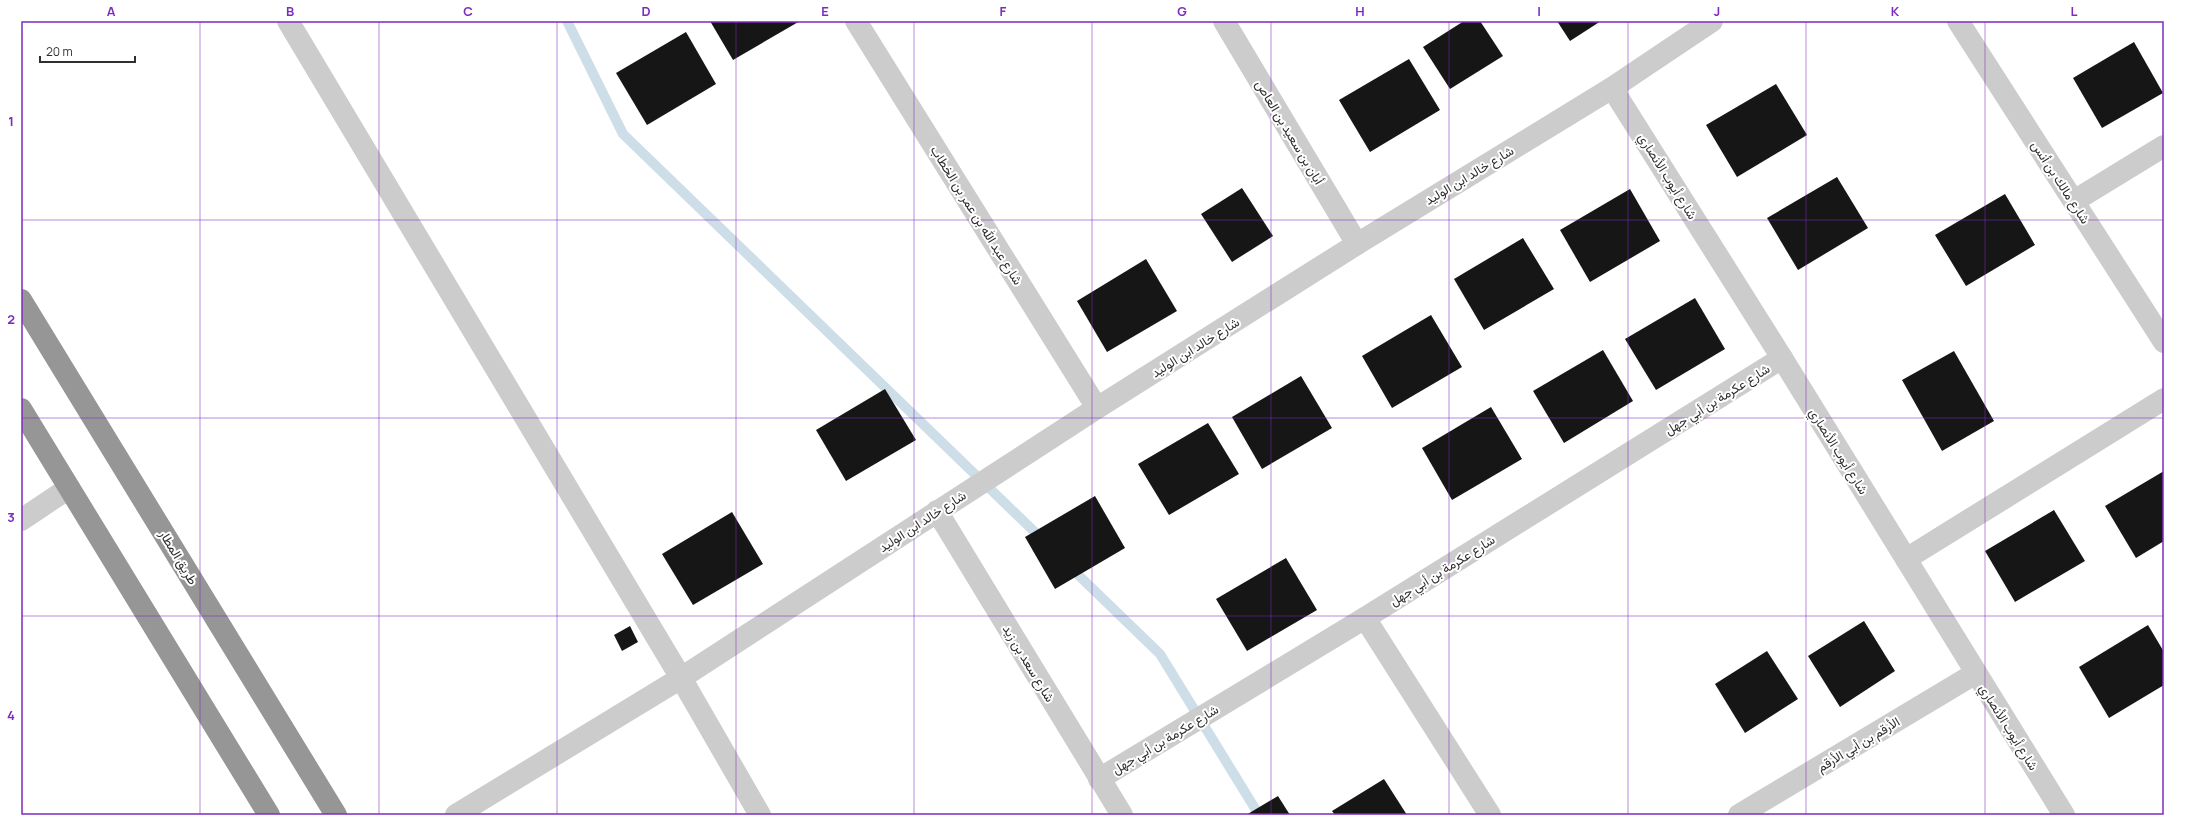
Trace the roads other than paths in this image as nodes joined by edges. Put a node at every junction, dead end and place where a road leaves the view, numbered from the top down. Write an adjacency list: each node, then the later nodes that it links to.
1 (288, 21): 22 (street)
2 (856, 21): 14 (street, شارع عبد الله بن عمر بن الخطاب)
3 (1224, 21): 9 (street, أبان بن سعيد بن العاص)
4 (1712, 21): 6 (street, شارع خالد ابن الوليد)
5 (1958, 21): 8 (street, شارع مالك بن أنس)
6 (1612, 88): 9 (street, شارع خالد ابن الوليد); 12 (street, شارع أيوب الأنصاري)
7 (2164, 146): 8 (street)
8 (2074, 201): 11 (street, شارع مالك بن أنس)
9 (1357, 244): 14 (street, شارع خالد ابن الوليد)
10 (21, 300): 25 (highway, طريق المطار)
11 (2164, 342)
12 (1782, 358): 19 (street, شارع أيوب الأنصاري); 20 (street, شارع عكرمة بن أبي جهل)
13 (2164, 399): 19 (street)
14 (1097, 408): 17 (street, شارع خالد ابن الوليد)
15 (21, 409): 16 (highway)
16 (69, 488): 18 (street); 24 (highway)
17 (937, 510): 22 (street, شارع خالد ابن الوليد); 23 (street, شارع سعد بن زيد)
18 (21, 520)
19 (1906, 559): 21 (street, شارع أيوب الأنصاري)
20 (1365, 618): 23 (street, شارع عكرمة بن أبي جهل); 29 (street)
21 (1976, 673): 30 (street, الأرقم بن أبي الأرقم); 31 (street, شارع أيوب الأنصاري)
22 (681, 678): 26 (street, شارع خالد ابن الوليد); 27 (street)
23 (1099, 779): 28 (street, شارع سعد بن زيد)
24 (269, 815)
25 (336, 815)
26 (456, 815)
27 (760, 815)
28 (1122, 815)
29 (1490, 815)
30 (1739, 815)
31 (2064, 815)

